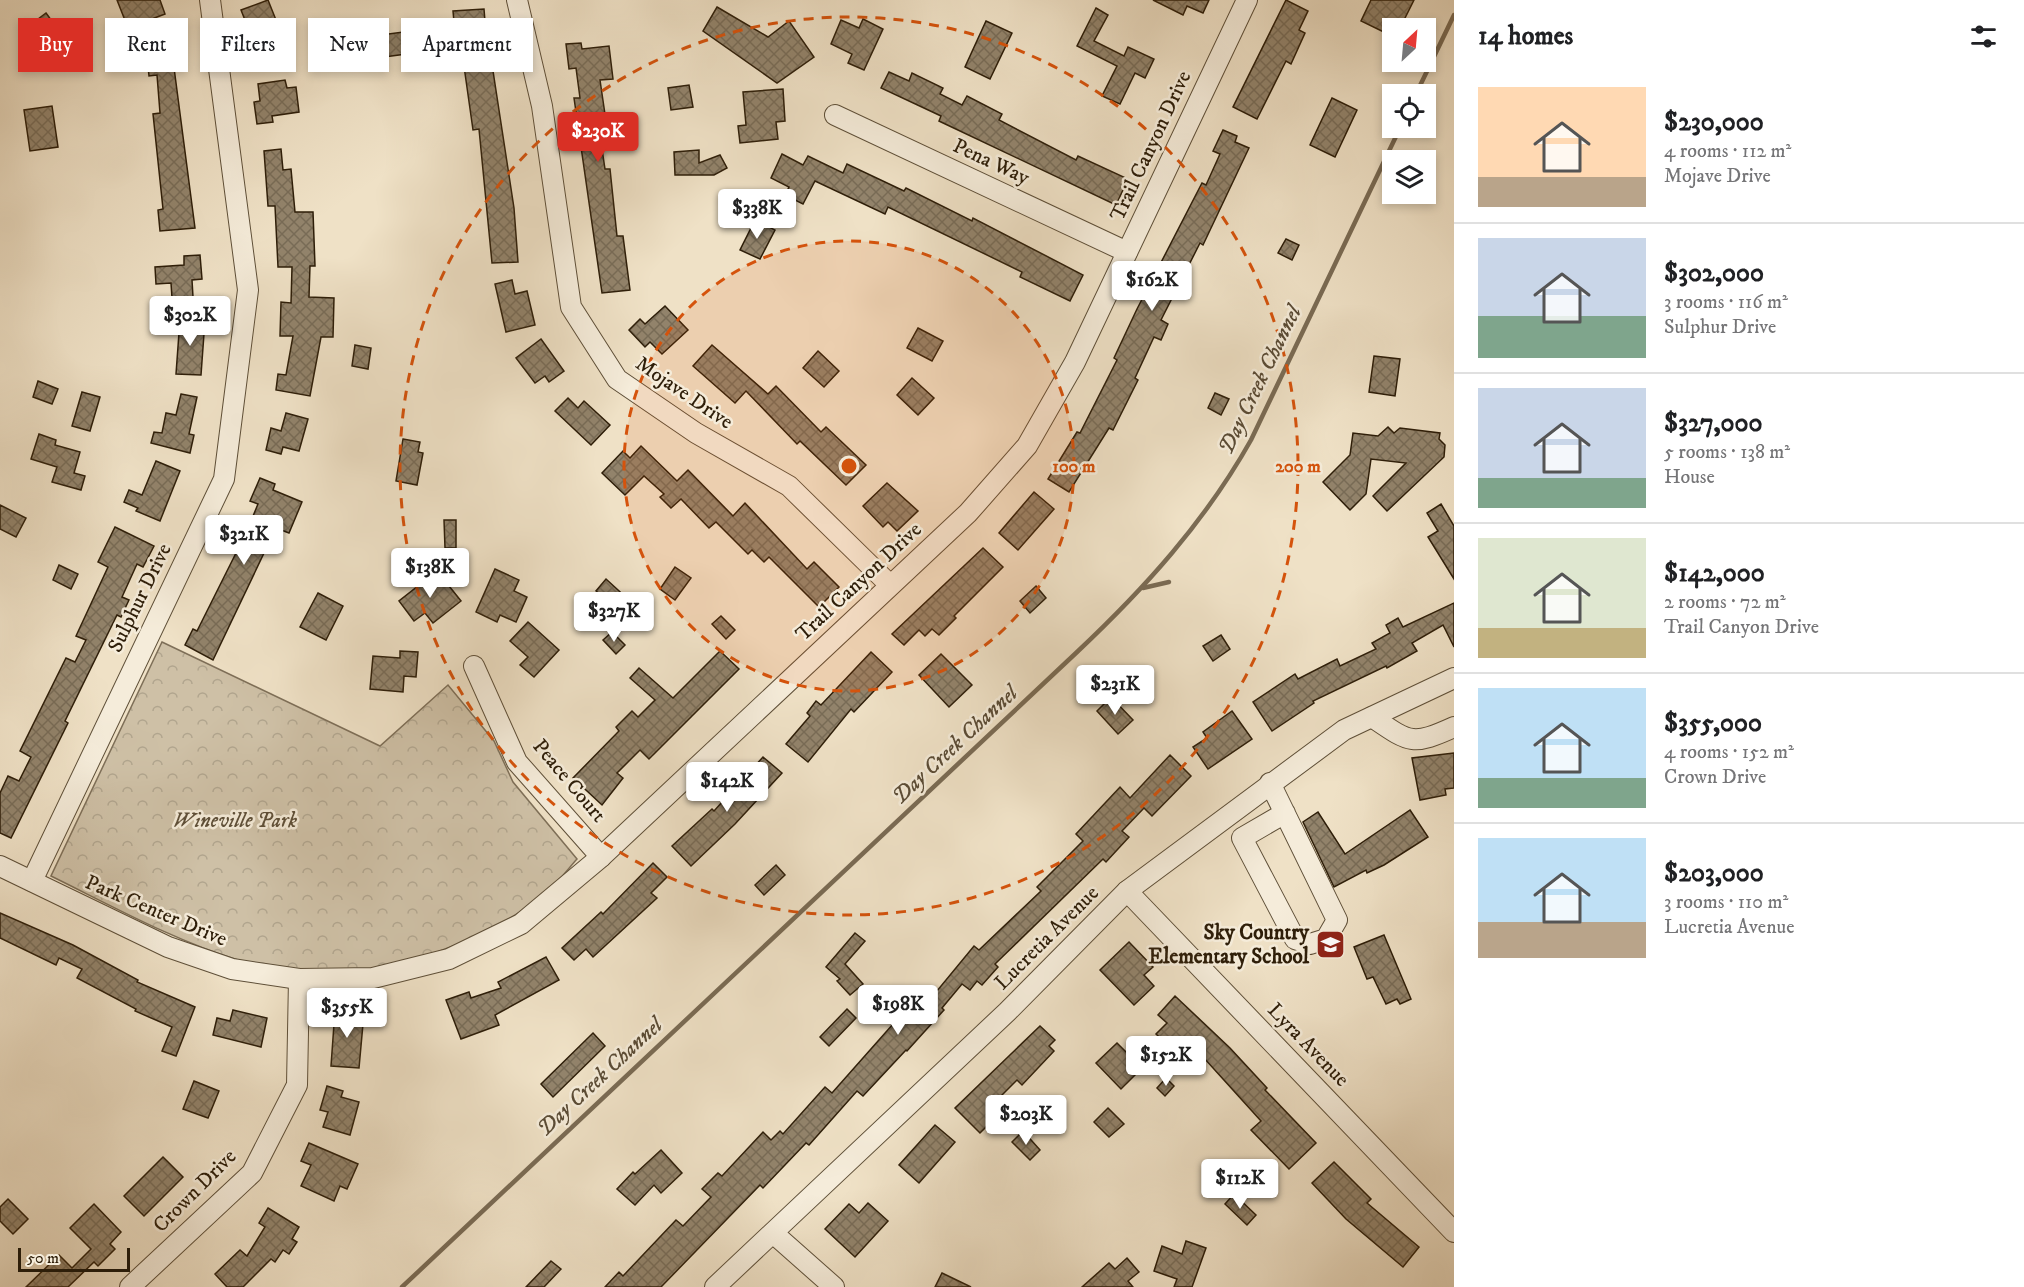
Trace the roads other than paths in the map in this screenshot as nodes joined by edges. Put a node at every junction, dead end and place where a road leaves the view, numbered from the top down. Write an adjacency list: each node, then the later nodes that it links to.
1 (212, 0): 15 (street, Sulphur Drive)
2 (517, 0): 6 (street, Mojave Drive)
3 (1247, 0): 5 (street, Trail Canyon Drive)
4 (835, 116): 5 (street, Pena Way)
5 (1127, 252): 6 (street, Trail Canyon Drive)
6 (890, 585): 13 (street, Trail Canyon Drive)
7 (474, 666): 13 (street, Peace Court)
8 (1454, 678): 9 (street, Lucretia Avenue)
9 (1372, 717): 10 (street); 11 (street, Lucretia Avenue)
10 (1454, 727)
11 (1270, 783): 12 (street); 16 (street, Lucretia Avenue)
12 (1285, 813): 12 (street)
13 (602, 857): 17 (street, Trail Canyon Drive)
14 (0, 866): 15 (street, Park Center Drive)
15 (32, 881): 17 (street, Park Center Drive)
16 (1127, 891): 18 (street, Lyra Avenue); 19 (street, Lucretia Avenue)
17 (299, 979): 20 (street, Crown Drive)
18 (1452, 1227)
19 (773, 1233): 21 (street, Lucretia Avenue); 22 (street)
20 (130, 1287)
21 (715, 1287)
22 (834, 1287)

